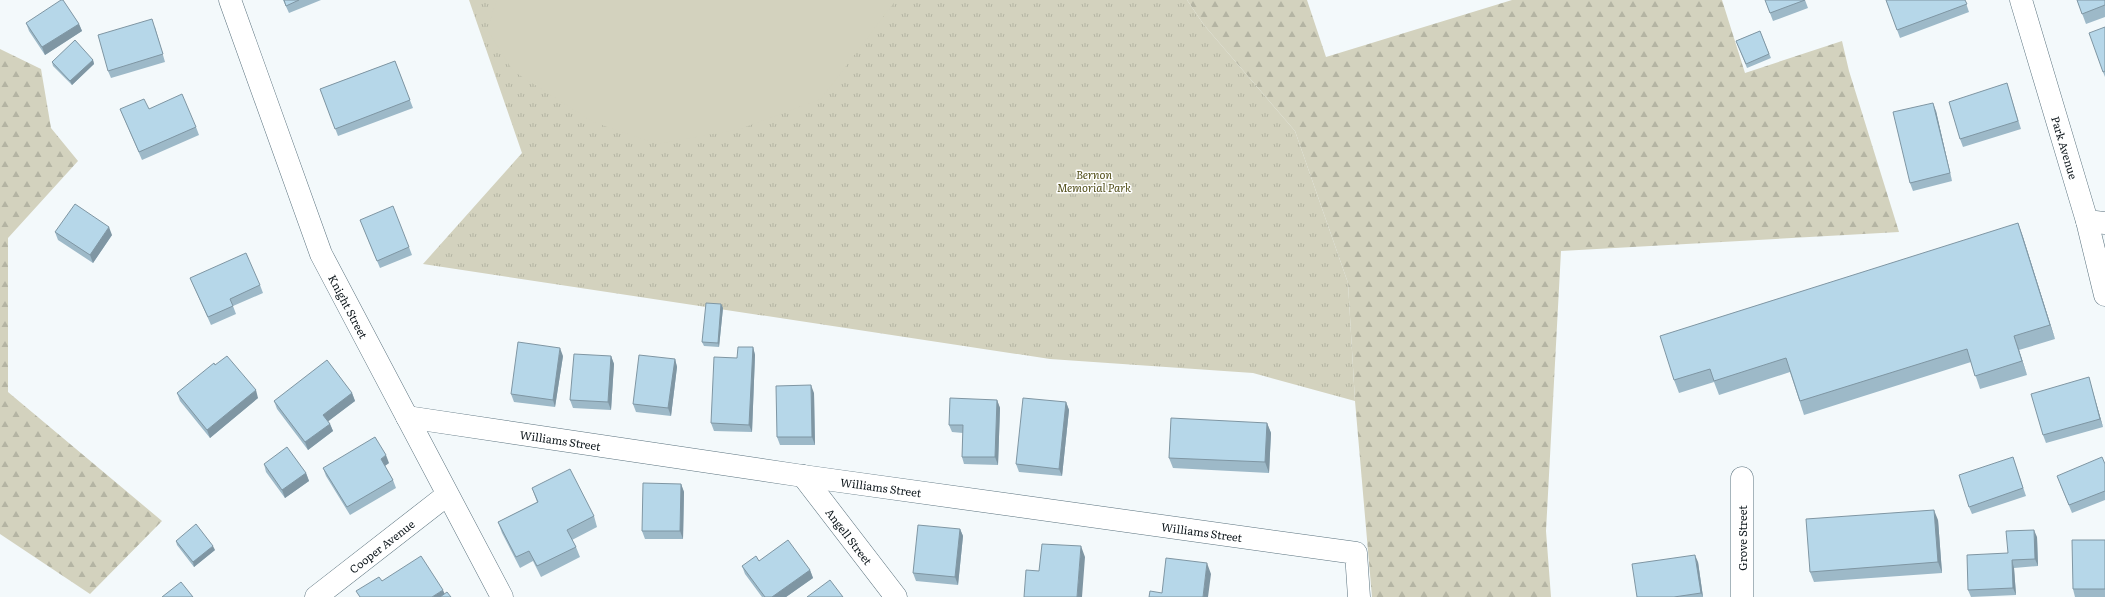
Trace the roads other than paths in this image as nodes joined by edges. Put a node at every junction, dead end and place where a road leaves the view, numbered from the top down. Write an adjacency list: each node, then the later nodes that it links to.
1 (230, 0): 5 (street, Knight Street)
2 (2021, 0): 3 (street, Park Avenue)
3 (2096, 222): 4 (street, Park Avenue)
4 (2105, 295)
5 (407, 417): 6 (street, Williams Street); 8 (street, Knight Street)
6 (803, 476): 11 (street, Angell Street); 12 (street, Williams Street)
7 (1742, 478): 13 (street, Grove Street)
8 (447, 495): 9 (street, Cooper Avenue); 10 (street, Knight Street)
9 (316, 597)
10 (502, 597)
11 (896, 597)
12 (1359, 597)
13 (1742, 597)

